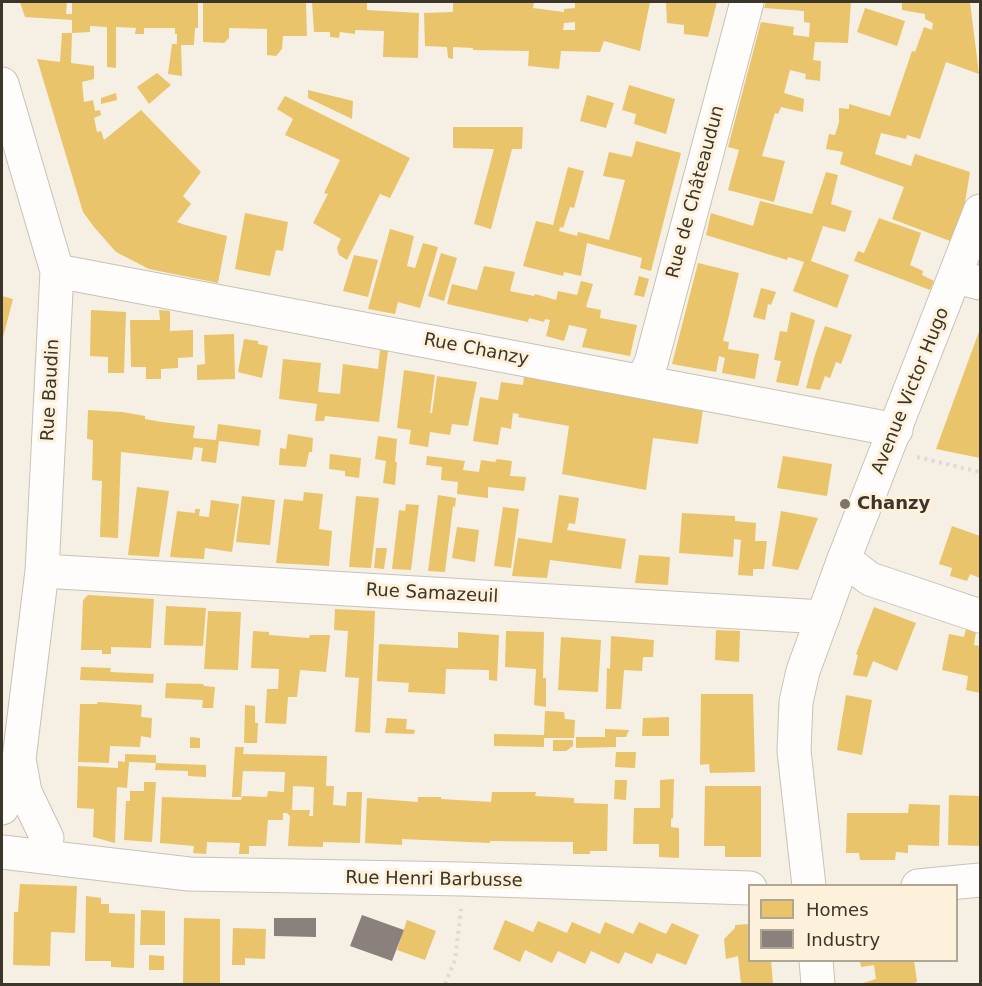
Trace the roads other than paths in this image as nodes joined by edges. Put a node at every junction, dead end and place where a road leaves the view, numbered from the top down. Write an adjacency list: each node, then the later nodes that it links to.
1 (747, 2): 7 (street, Rue de Châteaudun)
2 (2, 84): 3 (street, Rue Baudin)
3 (8, 129): 5 (street, Rue Baudin)
4 (981, 211): 6 (street, Avenue Victor Hugo)
5 (57, 271): 7 (street, Rue Chanzy); 10 (street, Rue Baudin)
6 (968, 280): 8 (street, Avenue Victor Hugo)
7 (642, 381): 8 (street, Rue Chanzy)
8 (891, 440): 9 (street, Avenue Victor Hugo)
9 (844, 559): 11 (street); 12 (street, Avenue Victor Hugo)
10 (42, 571): 12 (street, Rue Samazeuil); 13 (street, Rue Baudin)
11 (981, 616)
12 (823, 617): 20 (street, Avenue Victor Hugo)
13 (10, 757): 14 (street, Rue Baudin); 16 (street)
14 (2, 808)
15 (2, 834): 16 (street, Rue Henri Barbusse)
16 (47, 838): 18 (street, Rue Henri Barbusse)
17 (2, 852): 18 (street, Rue Henri Barbusse)
18 (119, 866): 22 (street, Rue Henri Barbusse)
19 (981, 880): 21 (street)
20 (809, 884)
21 (931, 884)
22 (748, 888)
23 (816, 962): 24 (street)
24 (819, 984)

